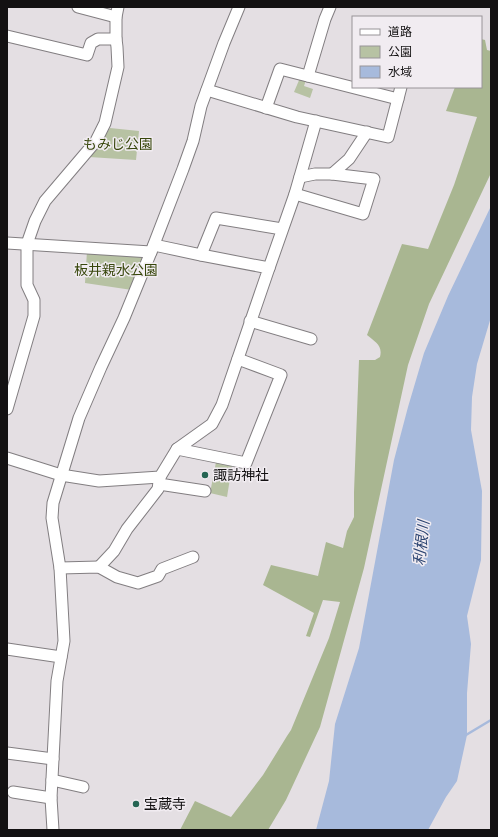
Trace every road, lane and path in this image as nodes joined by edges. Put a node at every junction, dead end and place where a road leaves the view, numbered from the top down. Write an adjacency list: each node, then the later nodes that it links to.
1 (78, 7): 4 (street)
2 (239, 7): 11 (street)
3 (330, 7): 7 (street)
4 (117, 12): 6 (street)
5 (7, 36): 6 (street)
6 (116, 39): 21 (street)
7 (308, 76): 8 (street); 13 (street)
8 (352, 87)
9 (355, 88): 12 (street)
10 (401, 88): 12 (street)
11 (207, 90): 13 (street); 22 (street)
12 (398, 99): 15 (street)
13 (266, 108): 14 (street)
14 (316, 121): 15 (street); 17 (street)
15 (367, 132): 16 (street)
16 (332, 174): 17 (street); 18 (street)
17 (300, 177): 18 (street)
18 (295, 194): 19 (street)
19 (282, 229): 23 (street); 24 (street)
20 (7, 243): 21 (street)
21 (27, 244): 22 (street); 28 (street)
22 (153, 248): 23 (street); 31 (street)
23 (201, 255): 24 (street)
24 (269, 268): 25 (street)
25 (250, 321): 26 (street); 27 (street)
26 (311, 339)
27 (238, 359): 29 (street); 29 (street)
28 (7, 409)
29 (177, 449): 32 (street)
30 (7, 458): 31 (street)
31 (61, 474): 32 (street); 36 (street)
32 (160, 480): 33 (street); 35 (street)
33 (205, 491)
34 (193, 557): 35 (street)
35 (100, 567): 36 (street)
36 (60, 568): 38 (street)
37 (7, 649): 38 (street)
38 (61, 657): 40 (street)
39 (7, 753): 40 (street)
40 (53, 758): 41 (street)
41 (52, 780): 42 (street); 44 (street)
42 (83, 787)
43 (13, 792): 44 (street)
44 (51, 798): 45 (street)
45 (53, 830)

